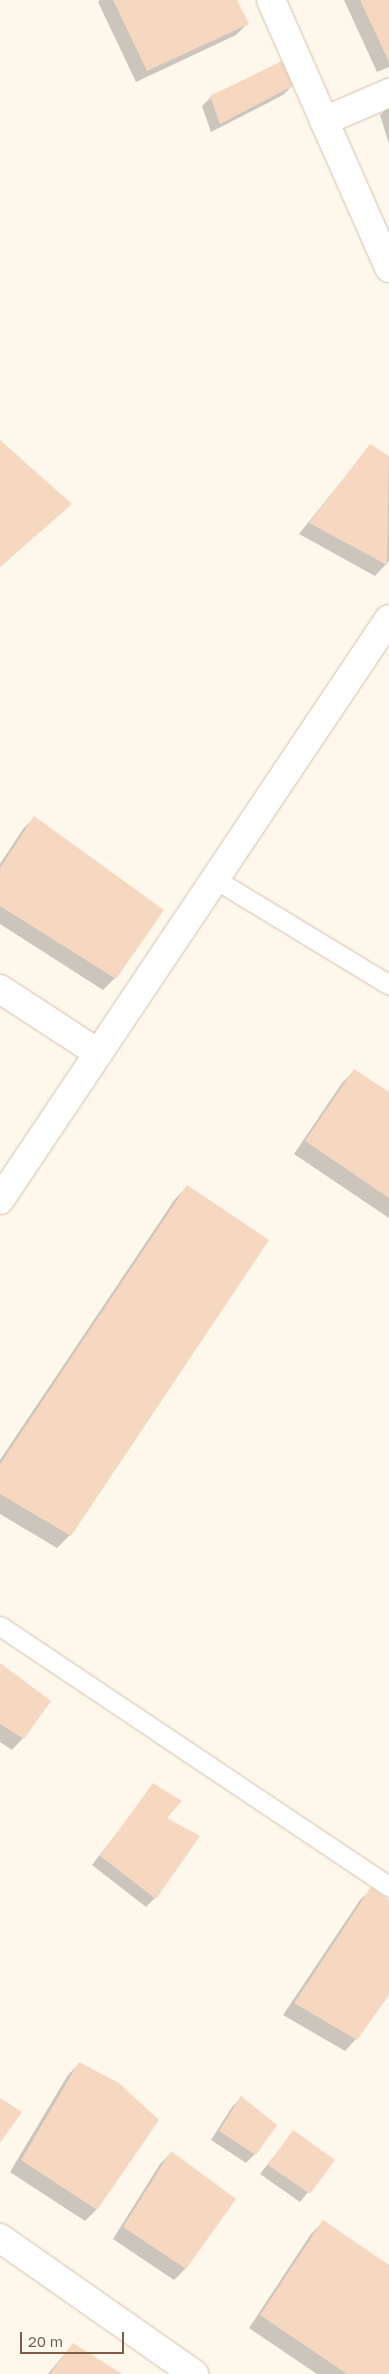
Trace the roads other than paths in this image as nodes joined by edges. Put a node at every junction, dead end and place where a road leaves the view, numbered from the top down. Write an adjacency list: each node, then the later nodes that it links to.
1 (271, 0): 3 (street)
2 (389, 93): 3 (street)
3 (324, 121): 4 (street)
4 (389, 268)
5 (389, 619): 6 (street)
6 (214, 879): 7 (lane); 9 (street)
7 (389, 985)
8 (0, 989): 9 (street)
9 (98, 1053): 10 (street)
10 (0, 1200)
11 (0, 1626): 12 (lane)
12 (389, 1886)
13 (0, 2238): 14 (street)
14 (194, 2374)

